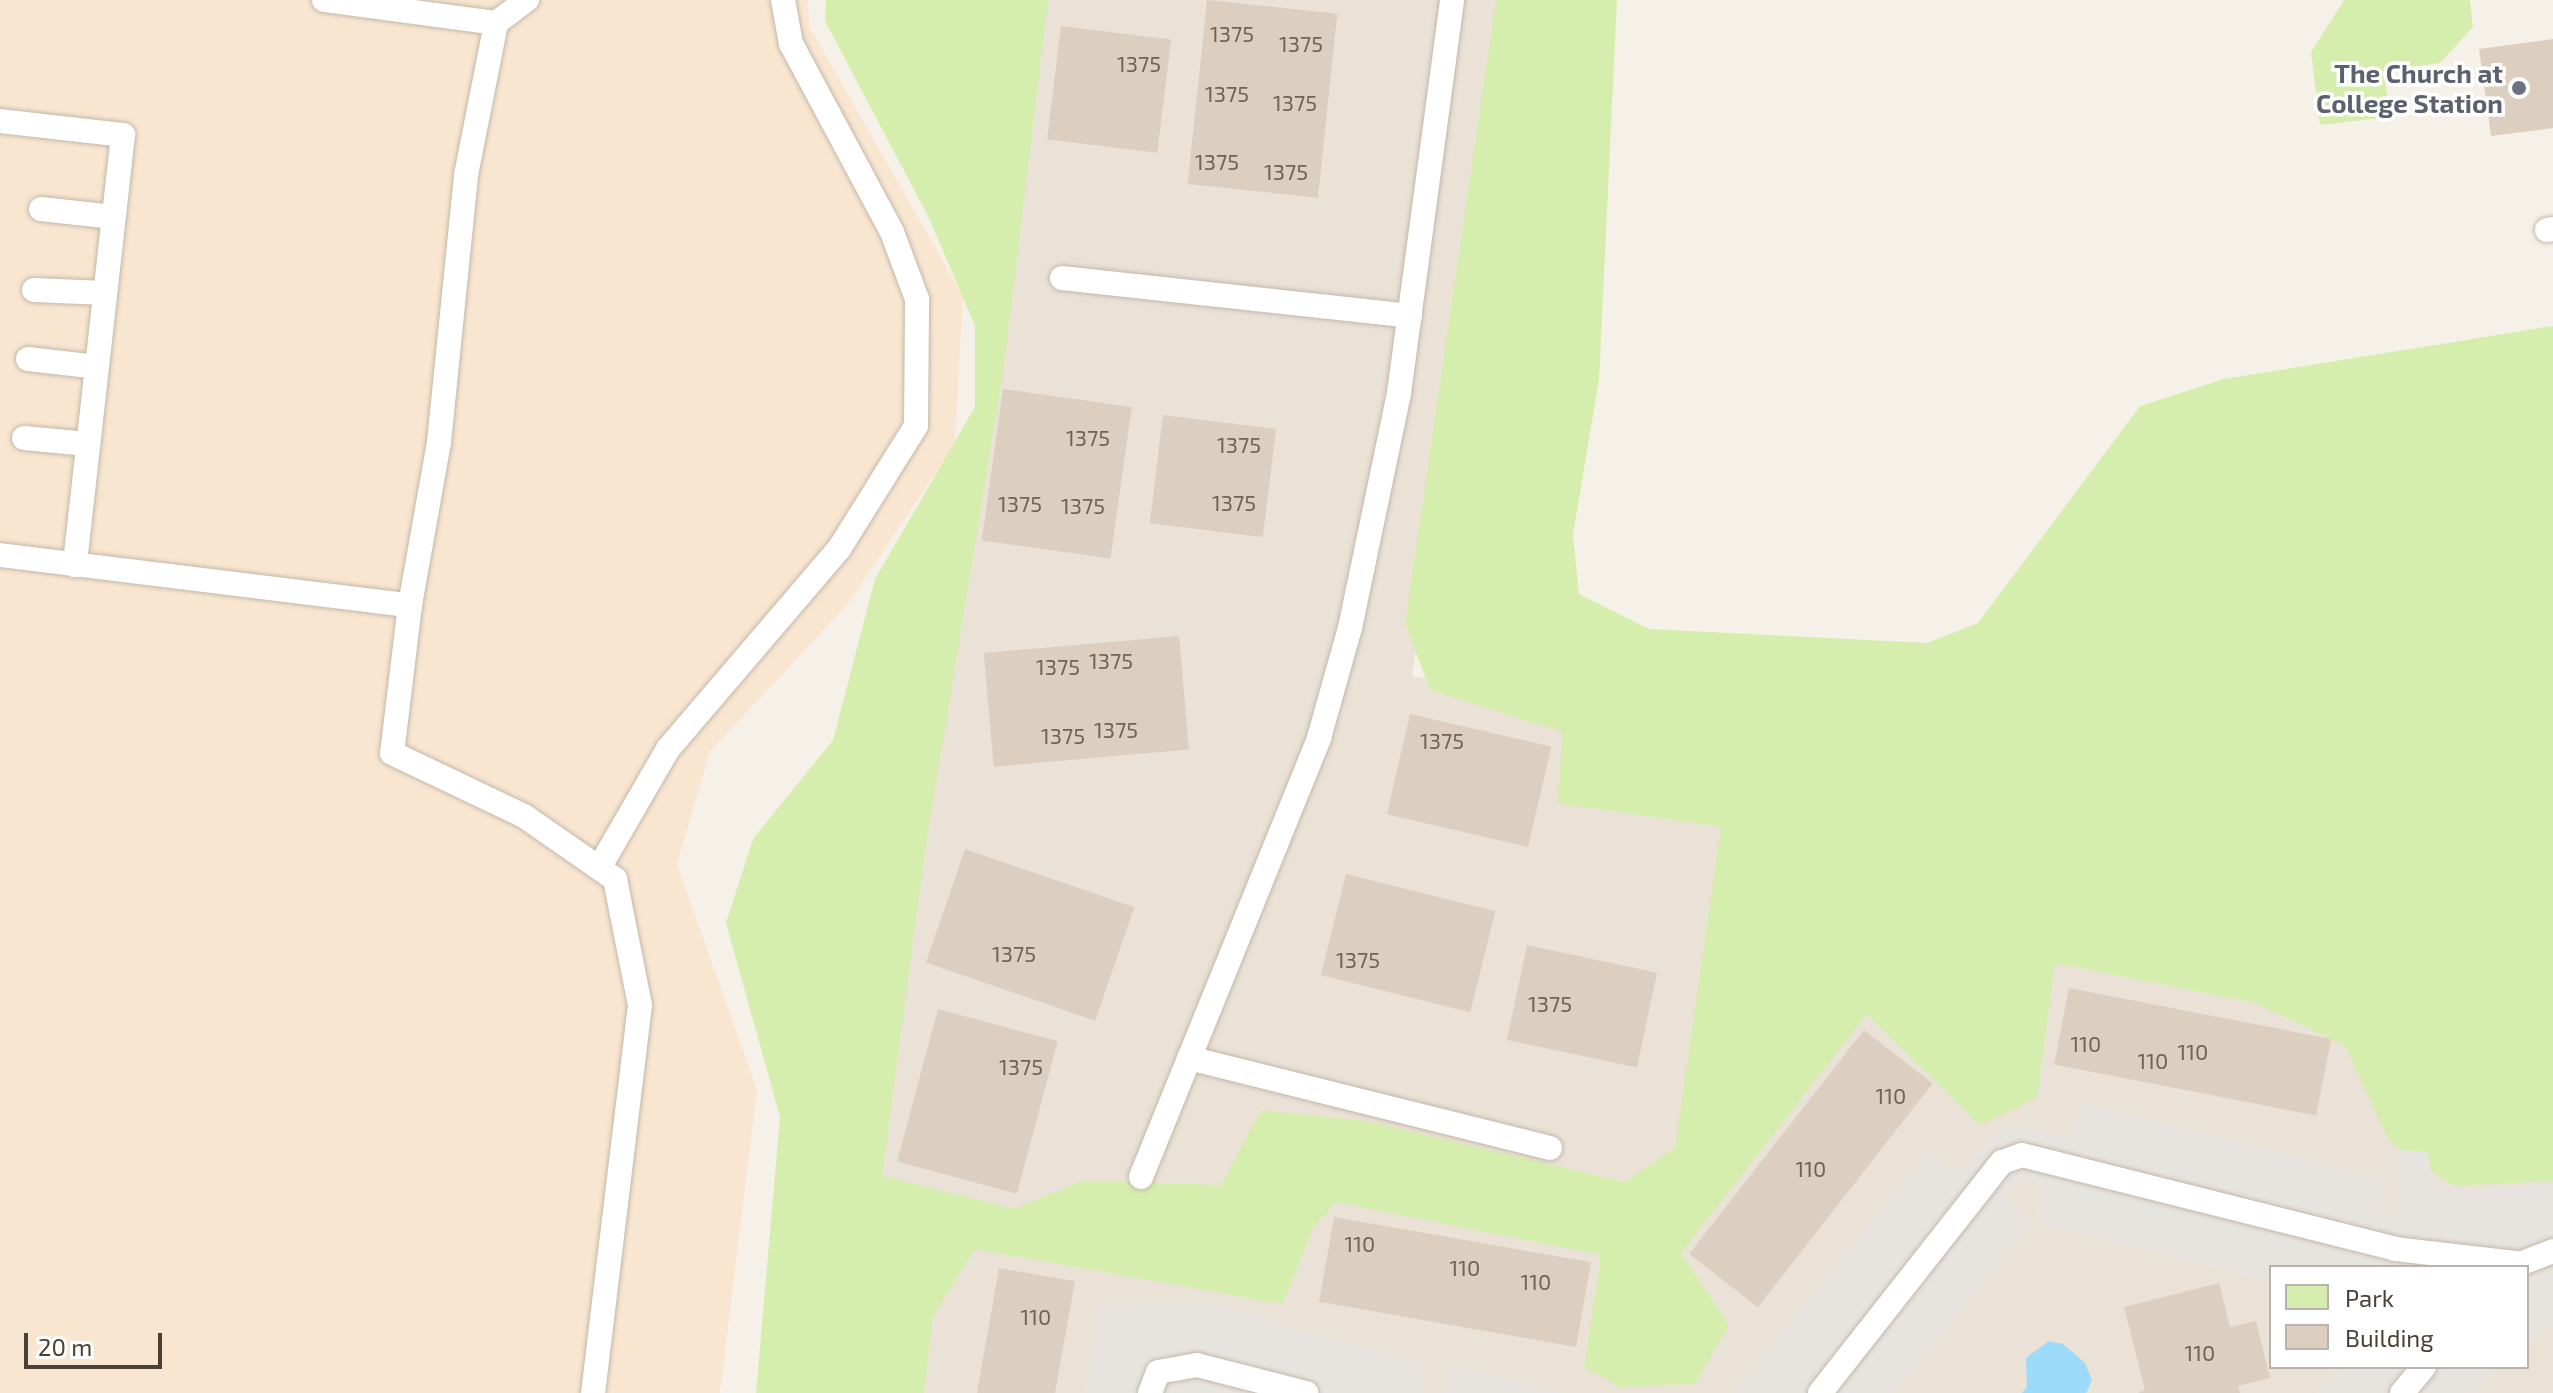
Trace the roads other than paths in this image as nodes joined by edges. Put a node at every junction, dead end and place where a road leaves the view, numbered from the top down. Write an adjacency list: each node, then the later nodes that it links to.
1 (324, 0): 5 (lane)
2 (527, 0): 5 (lane)
3 (783, 0): 20 (lane)
4 (1452, 0): 12 (lane)
5 (496, 23): 19 (lane)
6 (0, 121): 8 (lane)
7 (41, 209): 8 (lane)
8 (114, 217): 11 (lane)
9 (1062, 278): 12 (lane)
10 (34, 290): 11 (lane)
11 (105, 293): 14 (lane)
12 (1410, 316): 21 (lane)
13 (28, 359): 14 (lane)
14 (97, 367): 16 (lane)
15 (24, 438): 16 (lane)
16 (88, 444): 18 (lane)
17 (0, 555): 18 (lane)
18 (75, 565): 19 (lane)
19 (410, 605): 20 (lane)
20 (599, 868): 27 (lane)
21 (1189, 1058): 22 (lane); 23 (lane)
22 (1550, 1148)
23 (1141, 1177)
24 (2553, 1251): 25 (lane)
25 (2514, 1265): 30 (lane)
26 (2422, 1369): 31 (lane)
27 (593, 1393)
28 (1150, 1393): 29 (lane)
29 (1306, 1393)
30 (1820, 1393)
31 (2402, 1393)

